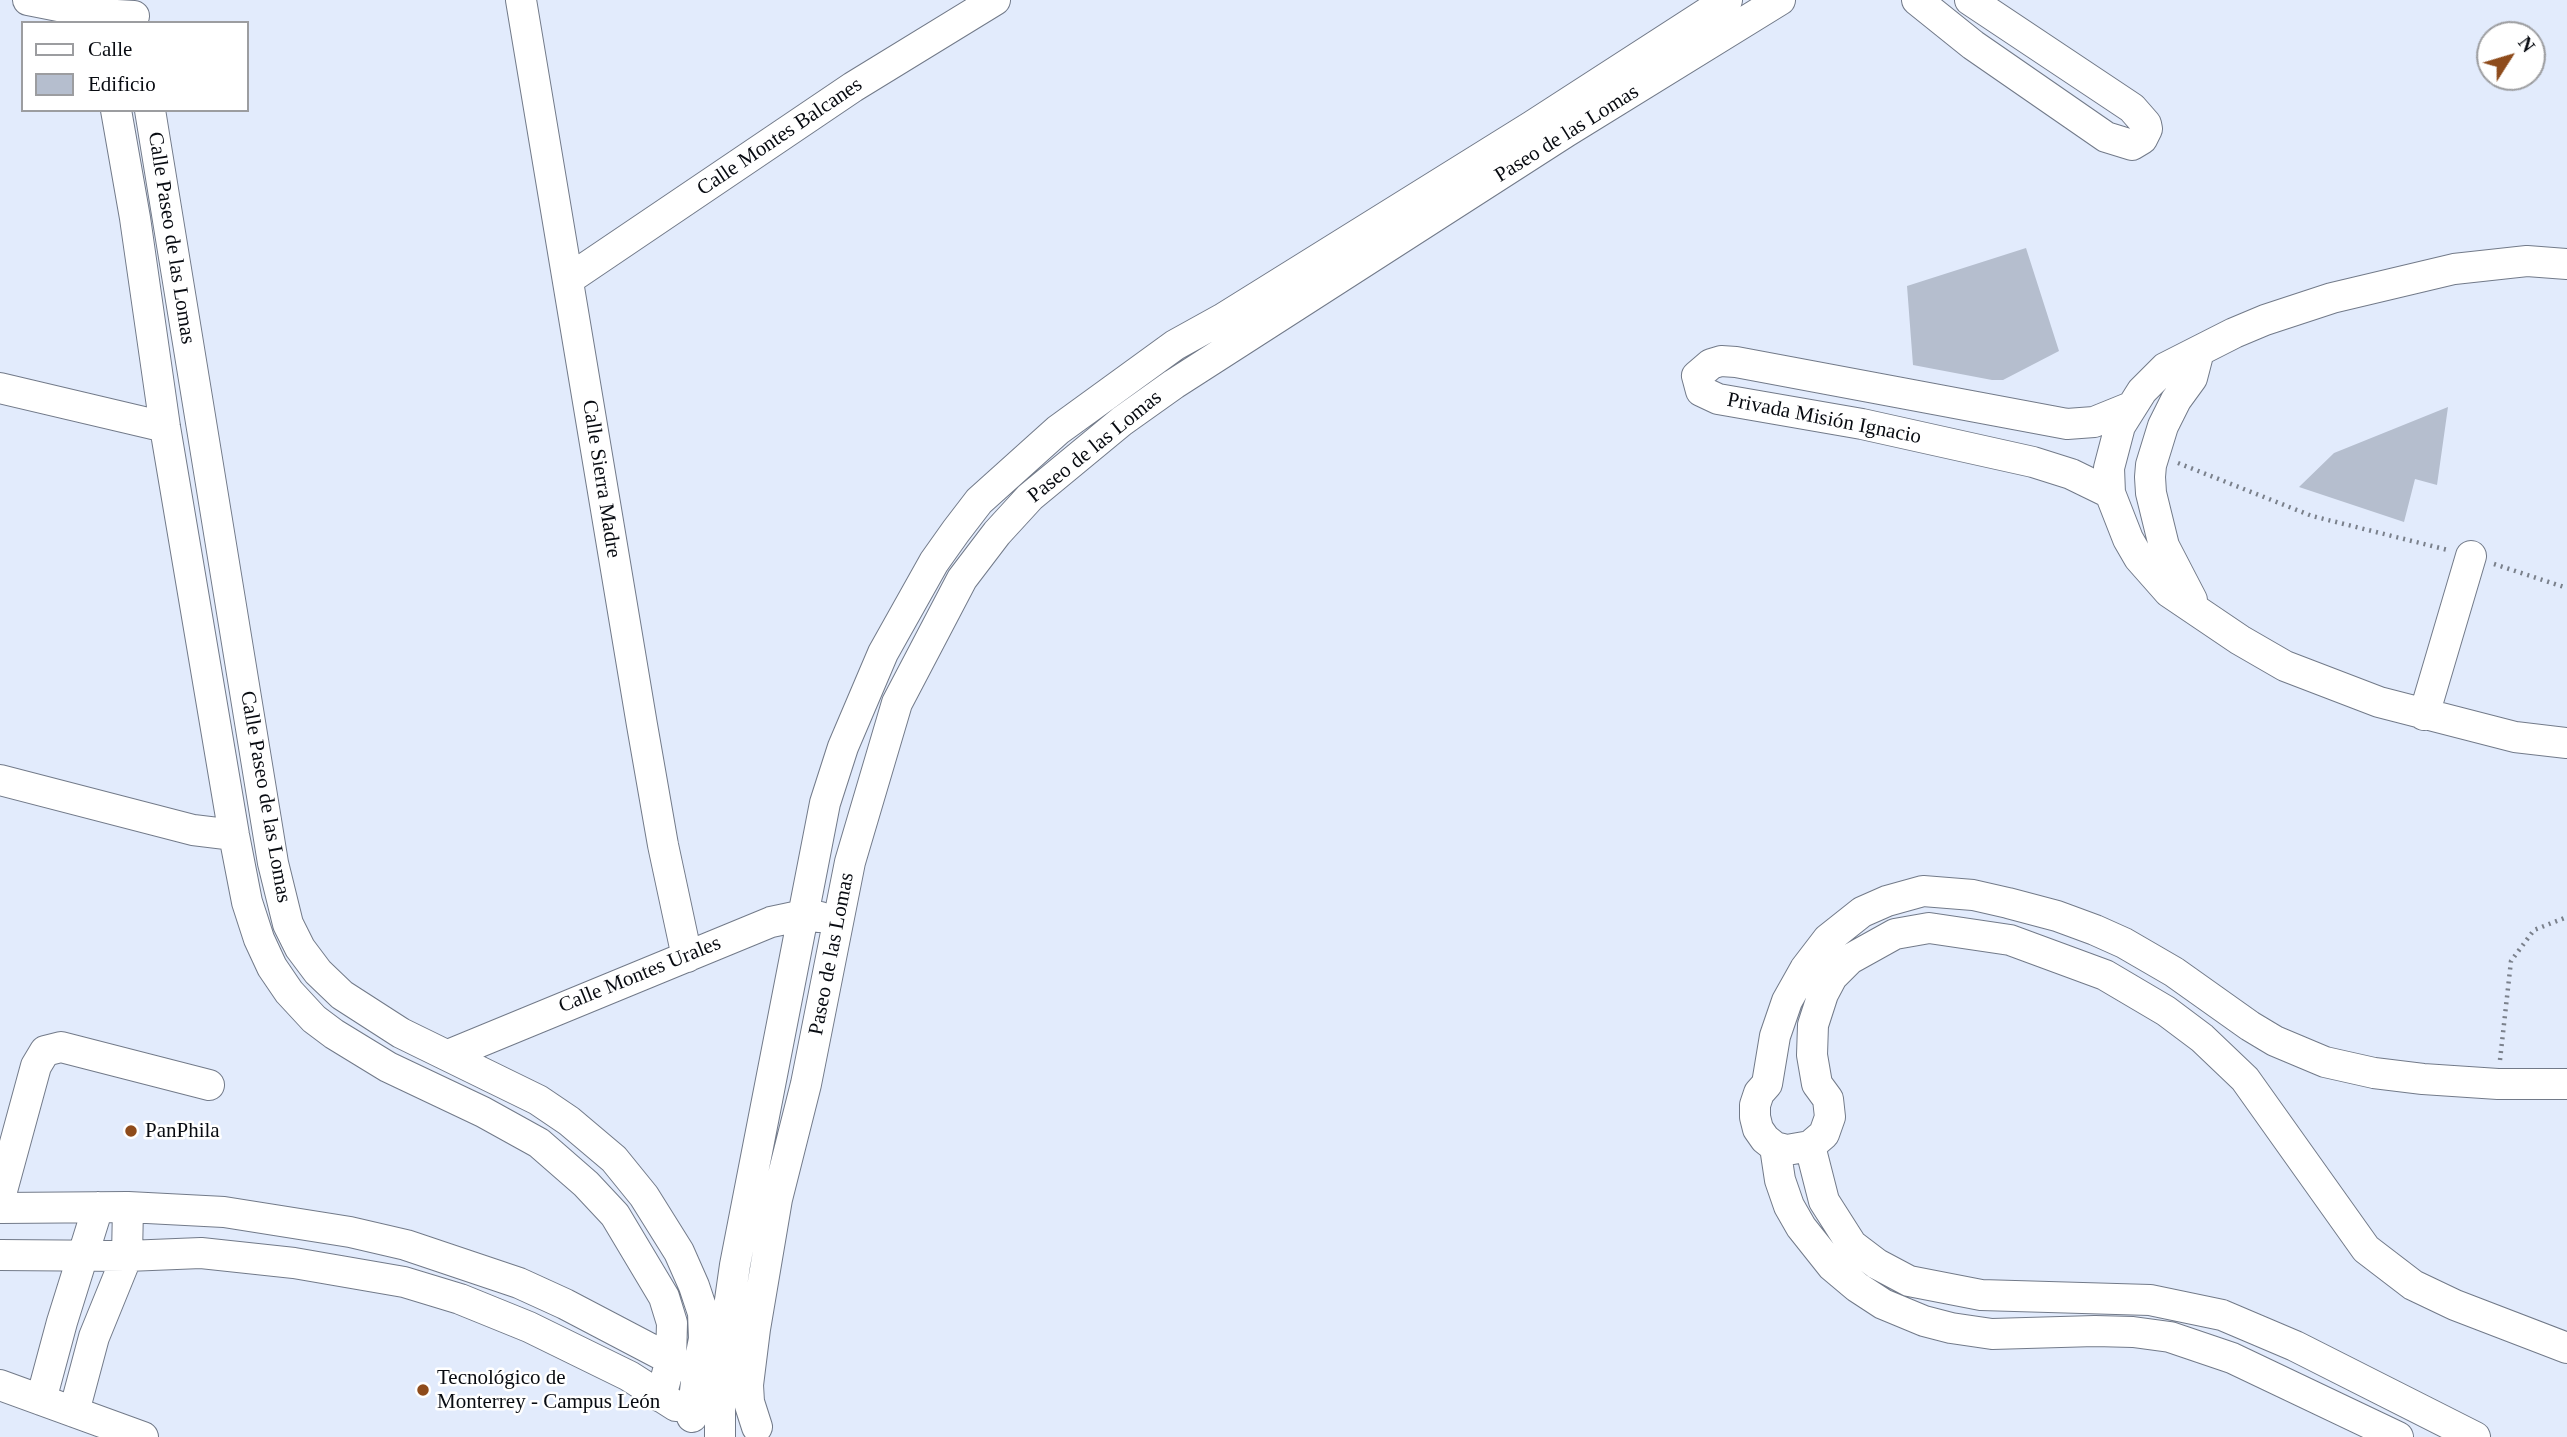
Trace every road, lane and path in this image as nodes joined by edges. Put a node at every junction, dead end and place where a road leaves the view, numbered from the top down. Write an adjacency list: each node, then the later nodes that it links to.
1 (28, 0): 8 (street)
2 (521, 0): 13 (street, Calle Sierra Madre)
3 (995, 0): 13 (street, Calle Montes Balcanes)
4 (1727, 0): 14 (street, Paseo de las Lomas)
5 (1780, 0): 14 (street, Paseo de las Lomas)
6 (1917, 0): 7 (street)
7 (1970, 0)
8 (99, 12): 9 (street)
9 (133, 13)
10 (116, 112): 18 (street, Calle Paseo de las Lomas)
11 (150, 112): 32 (street, Calle Paseo de las Lomas)
12 (2567, 264): 15 (street)
13 (569, 279): 31 (street, Calle Sierra Madre)
14 (1229, 330): 28 (street, Paseo de las Lomas); 30 (street, Paseo de las Lomas)
15 (2199, 351): 17 (street); 19 (street)
16 (0, 388): 18 (street)
17 (2131, 407): 20 (street); 20 (street, Privada Misión Ignacio)
18 (165, 427): 27 (street, Calle Paseo de las Lomas)
19 (2154, 453): 21 (path); 23 (street)
20 (2110, 493): 23 (street)
21 (2471, 556): 22 (path); 24 (street)
22 (2567, 588)
23 (2203, 614): 24 (street)
24 (2424, 715): 25 (street)
25 (2567, 743)
26 (0, 780): 27 (street)
27 (234, 835): 45 (street, Calle Paseo de las Lomas)
28 (804, 915): 30 (street, Calle Montes Urales); 31 (street, Calle Montes Urales); 53 (street, Paseo de las Lomas)
29 (2567, 917): 35 (path)
30 (838, 919): 58 (street, Paseo de las Lomas)
31 (687, 957): 32 (street, Calle Montes Urales)
32 (448, 1055): 40 (street, Calle Paseo de las Lomas)
33 (1767, 1084): 34 (street); 35 (street); 39 (street)
34 (1817, 1084): 38 (street); 49 (street)
35 (2498, 1084): 36 (street)
36 (2567, 1084)
37 (209, 1085): 41 (street)
38 (1810, 1146): 39 (street); 62 (street)
39 (1775, 1147): 61 (street)
40 (644, 1196): 45 (street); 51 (street, Calle Paseo de las Lomas)
41 (0, 1198)
42 (98, 1207): 43 (street); 44 (street); 46 (street)
43 (128, 1207): 48 (street); 50 (street)
44 (0, 1208)
45 (615, 1215): 50 (street, Calle Paseo de las Lomas)
46 (82, 1254): 47 (street); 48 (street); 55 (street)
47 (0, 1255)
48 (127, 1256): 54 (street); 56 (street)
49 (2567, 1348)
50 (671, 1359): 51 (street); 54 (street, Calle Paseo de las Lomas)
51 (697, 1374): 53 (street); 57 (street, Calle Paseo de las Lomas)
52 (0, 1385): 55 (street)
53 (720, 1394): 58 (street); 60 (street, Paseo de las Lomas)
54 (661, 1397): 57 (street)
55 (41, 1401): 56 (street)
56 (74, 1412): 59 (street)
57 (692, 1417): 60 (street)
58 (765, 1432)
59 (143, 1437)
60 (719, 1437)
61 (2398, 1437)
62 (2475, 1437)

